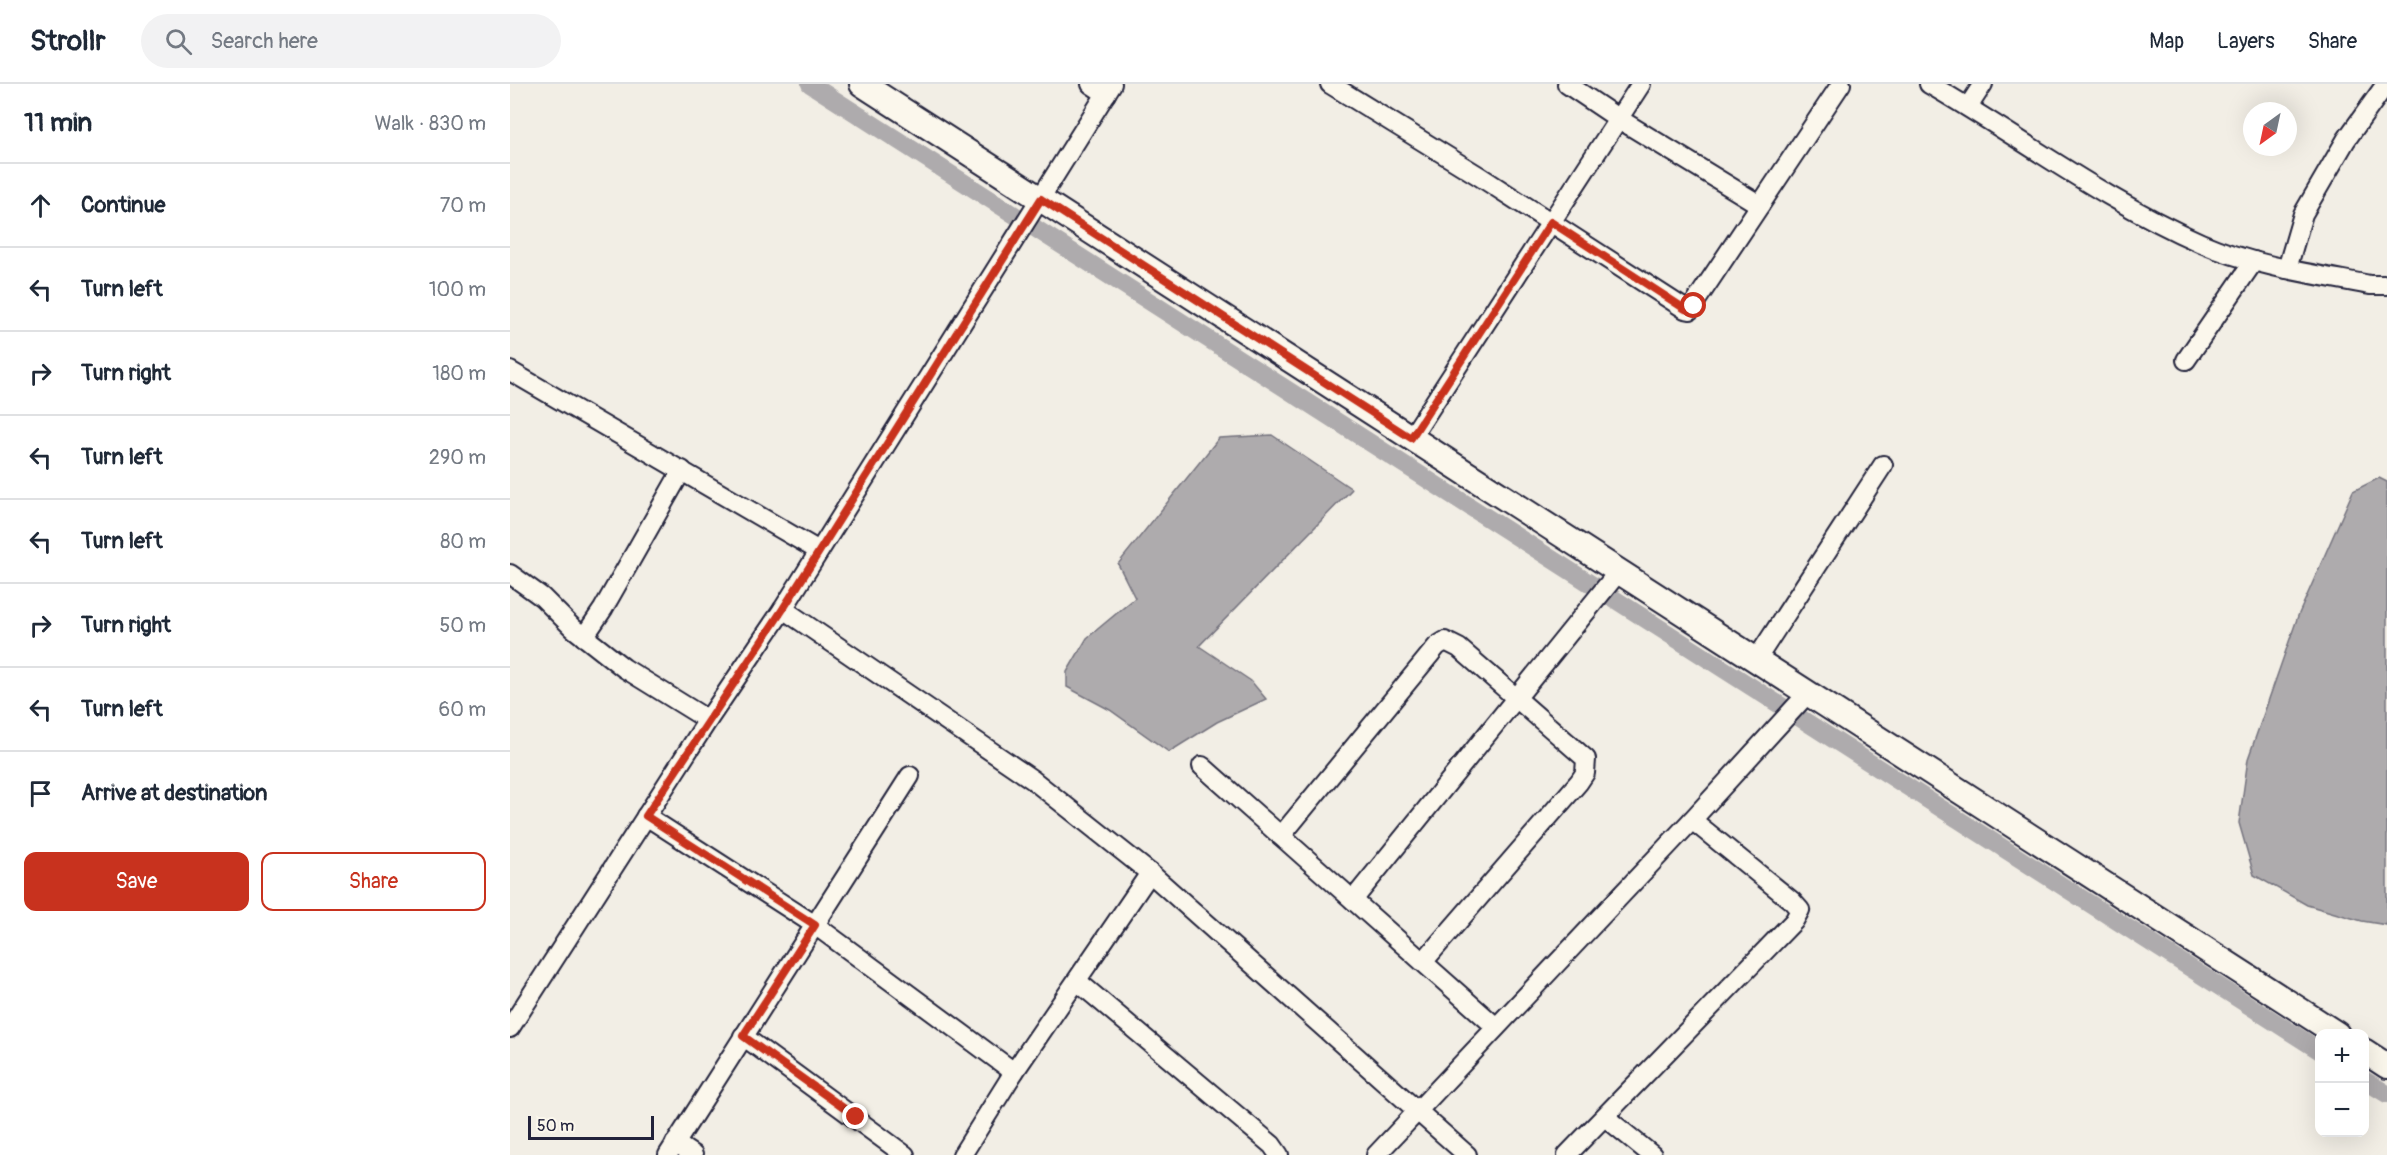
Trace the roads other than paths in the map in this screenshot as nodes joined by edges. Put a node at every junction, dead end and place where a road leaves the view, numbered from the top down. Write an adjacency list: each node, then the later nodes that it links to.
1 (862, 84): 12 (street)
2 (1330, 84): 14 (street)
3 (1567, 84): 11 (street)
4 (1641, 84): 11 (street)
5 (1841, 84): 13 (street)
6 (1929, 84): 10 (street)
7 (1983, 84): 10 (street)
8 (2386, 84): 16 (street)
9 (1103, 87): 12 (street)
10 (1968, 107): 15 (street)
11 (1618, 119): 13 (street); 14 (street)
12 (1039, 202): 20 (street); 23 (street)
13 (1760, 205): 14 (street)
14 (1551, 222): 20 (street)
15 (2254, 261): 16 (street); 18 (street)
16 (2288, 269): 17 (street)
17 (2387, 285)
18 (2186, 360)
19 (510, 371): 22 (street)
20 (1411, 438): 25 (street)
21 (1883, 465): 28 (street)
22 (682, 470): 23 (street); 27 (street)
23 (819, 551): 26 (street)
24 (510, 574): 27 (street)
25 (1615, 576): 28 (street); 29 (street)
26 (783, 609): 31 (street); 37 (street)
27 (584, 637): 31 (street)
28 (1756, 660): 30 (street)
29 (1517, 698): 36 (street); 38 (street); 40 (street)
30 (1797, 705): 35 (street); 44 (street)
31 (708, 720): 34 (street)
32 (1202, 766): 36 (street)
33 (910, 776): 39 (street)
34 (646, 816): 39 (street); 43 (street)
35 (1692, 820): 42 (street); 50 (street)
36 (1281, 836): 38 (street)
37 (1150, 873): 41 (street); 49 (street)
38 (1353, 900): 40 (street)
39 (815, 925): 45 (street); 48 (street)
40 (1423, 962): 42 (street)
41 (1077, 981): 48 (street); 55 (street)
42 (1496, 1027): 49 (street)
43 (510, 1028)
44 (2329, 1029)
45 (743, 1036): 51 (street); 53 (street)
46 (2369, 1054): 47 (street)
47 (2387, 1066)
48 (1014, 1072): 54 (street)
49 (1418, 1112): 56 (street); 57 (street)
50 (1605, 1117): 58 (street); 59 (street)
51 (672, 1149): 52 (street)
52 (693, 1155)
53 (905, 1155)
54 (962, 1155)
55 (1279, 1155)
56 (1376, 1155)
57 (1467, 1155)
58 (1568, 1155)
59 (1652, 1155)

